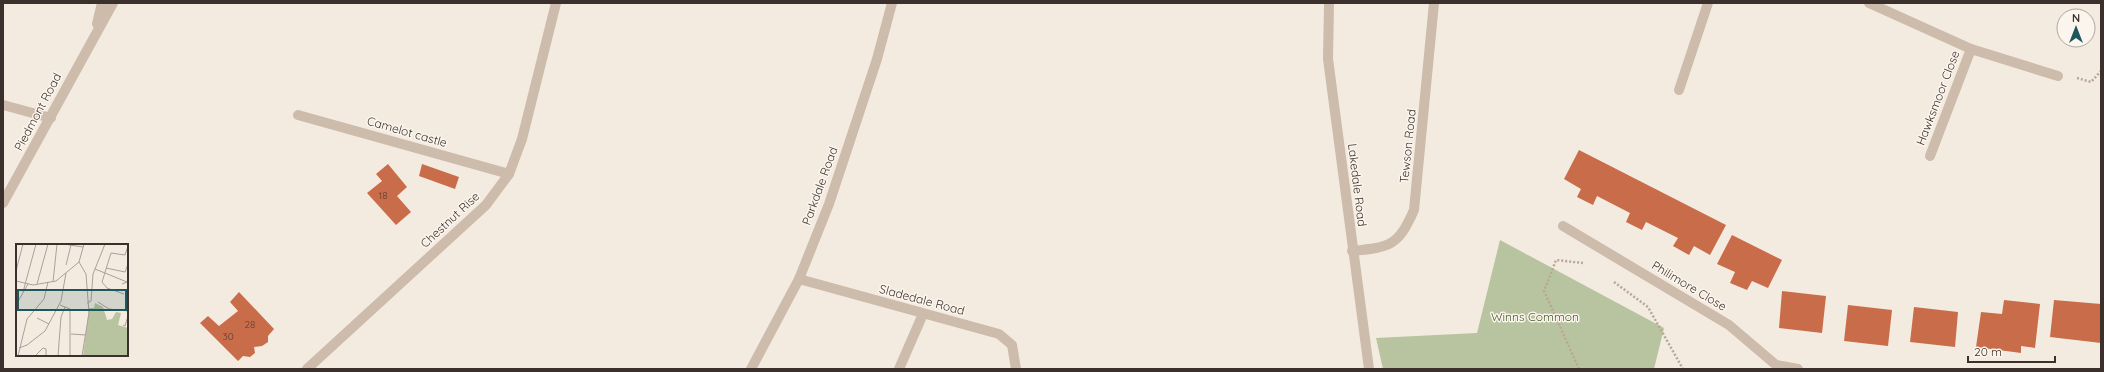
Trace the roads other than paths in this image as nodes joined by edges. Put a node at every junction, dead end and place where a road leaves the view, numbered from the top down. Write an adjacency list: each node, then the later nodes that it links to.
1 (102, 3): 9 (street, Piedmont Road)
2 (113, 3): 9 (street, Piedmont Road)
3 (556, 3): 17 (street, Chestnut Rise)
4 (892, 3): 21 (street, Parkdale Road)
5 (1329, 3): 20 (street, Lakedale Road)
6 (1434, 3): 20 (street, Tewson Road)
7 (1708, 3): 12 (street)
8 (1869, 3): 10 (street, Hawksmoor Close)
9 (95, 33): 15 (street, Piedmont Road)
10 (1971, 49): 11 (street, Hawksmoor Close); 16 (street, Hawksmoor Close)
11 (2058, 76)
12 (1679, 90)
13 (3, 105): 15 (street)
14 (298, 115): 17 (street, Camelot castle)
15 (51, 118): 18 (street, Piedmont Road)
16 (1930, 156)
17 (509, 174): 23 (street, Chestnut Rise)
18 (3, 203)
19 (1563, 226): 28 (street, Philimore Close)
20 (1352, 251): 27 (street, Lakedale Road)
21 (799, 279): 22 (street, Sladedale Road); 24 (street, Parkdale Road)
22 (923, 314): 25 (street); 26 (street, Sladedale Road)
23 (308, 369)
24 (750, 369)
25 (900, 369)
26 (1016, 369)
27 (1369, 369)
28 (1798, 369)

